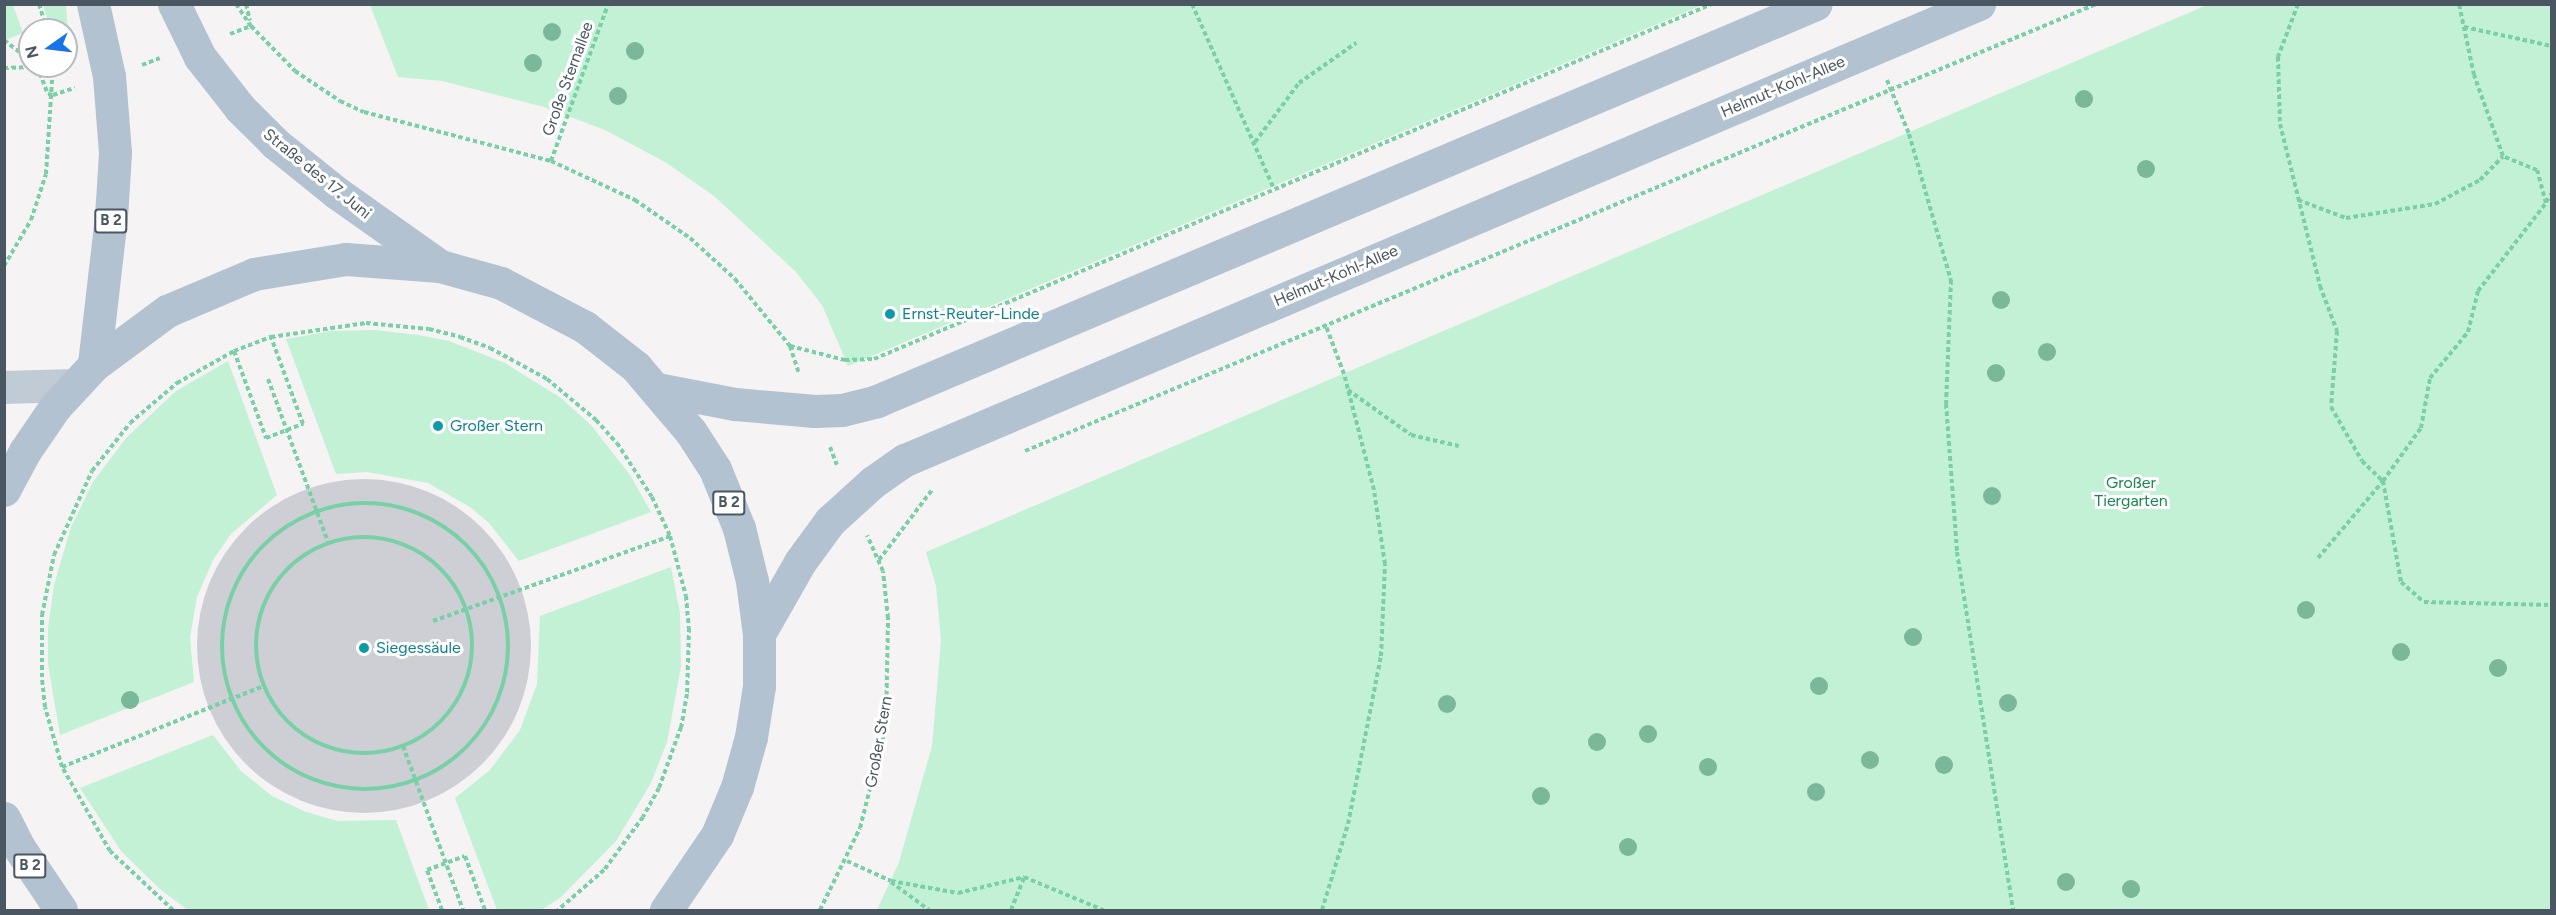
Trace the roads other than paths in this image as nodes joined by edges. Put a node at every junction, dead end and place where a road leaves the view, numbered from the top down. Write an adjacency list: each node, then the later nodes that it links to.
1 (93, 4): 6 (main road, B 2)
2 (174, 4): 5 (main road, Straße des 17. Juni / B 2)
3 (1816, 4): 8 (main road)
4 (1980, 4): 10 (main road, Helmut-Kohl-Allee)
5 (440, 266): 6 (main road); 8 (main road, B 2)
6 (84, 375): 7 (street); 9 (main road)
7 (4, 387)
8 (657, 390): 10 (main road, B 2)
9 (4, 490)
10 (759, 634): 13 (main road, B 2)
11 (4, 818): 12 (main road, B 2)
12 (60, 910)
13 (666, 910)

